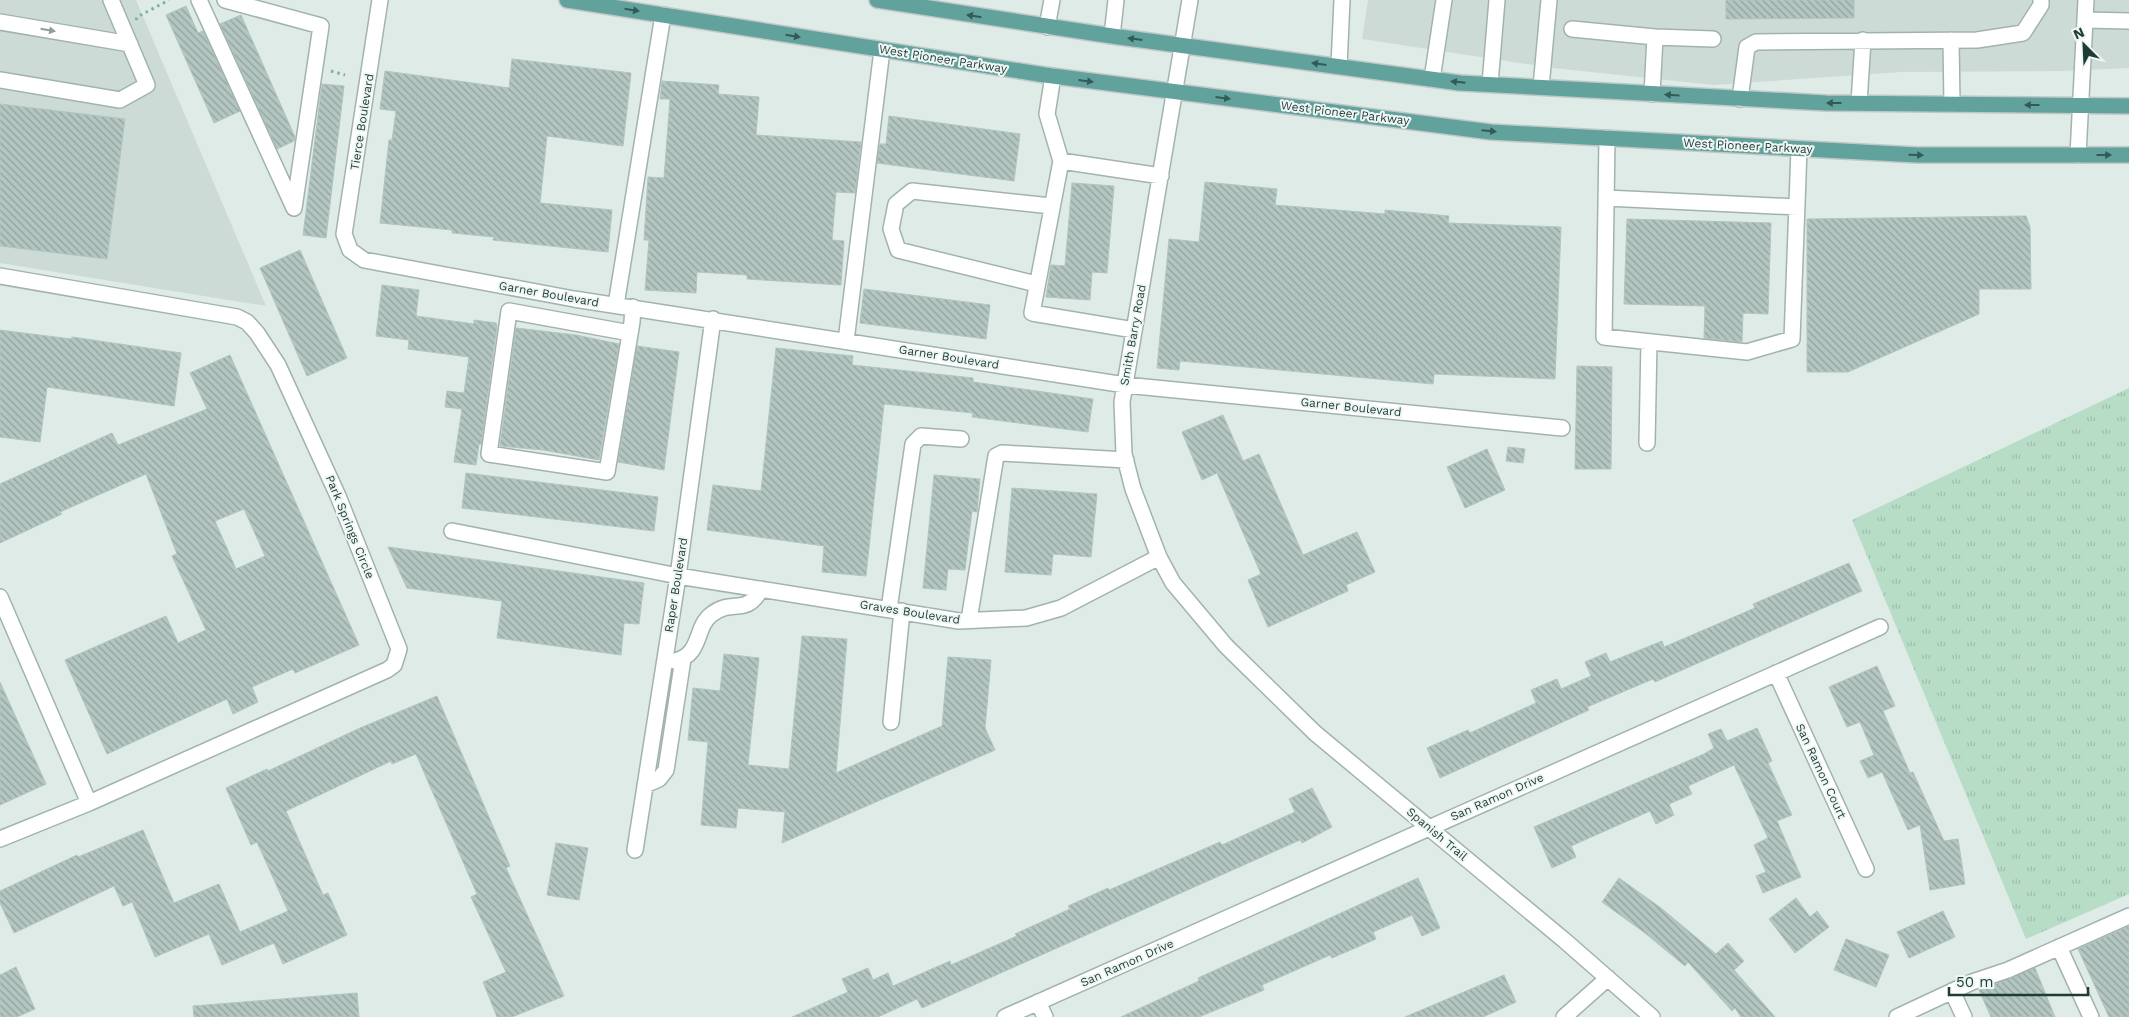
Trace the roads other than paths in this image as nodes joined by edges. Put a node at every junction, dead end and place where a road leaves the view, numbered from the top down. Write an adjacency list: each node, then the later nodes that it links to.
1 (111, 0): 28 (street)
2 (199, 0): 3 (street)
3 (225, 0)
4 (380, 0): 53 (street, Tierce Boulevard)
5 (566, 0): 17 (main road, West Pioneer Parkway, one-way to 17)
6 (877, 0): 16 (main road)
7 (1052, 0): 21 (street)
8 (1116, 0): 23 (street)
9 (1190, 0): 29 (street, Smith Barry Road)
10 (1342, 0): 31 (street)
11 (1444, 0): 33 (street)
12 (1497, 0): 35 (street)
13 (1549, 0): 36 (street)
14 (2041, 0): 27 (street)
15 (2086, 0): 18 (street)
16 (938, 5): 21 (main road, one-way to 16)
17 (663, 15): 30 (main road, West Pioneer Parkway, one-way to 30); 56 (street)
18 (2085, 20): 19 (street); 42 (street)
19 (2129, 21)
20 (0, 22): 28 (street, one-way to 28)
21 (1047, 27): 23 (main road)
22 (1572, 29): 24 (street)
23 (1112, 36): 29 (main road, one-way to 23)
24 (1655, 37): 25 (street); 38 (street)
25 (1713, 39)
26 (1862, 40): 27 (street); 39 (street); 40 (street)
27 (1951, 40): 41 (street)
28 (130, 44): 34 (street)
29 (1183, 45): 31 (main road, one-way to 29); 37 (street, Smith Barry Road)
30 (882, 50): 32 (main road, West Pioneer Parkway); 61 (street)
31 (1340, 66): 33 (main road)
32 (1053, 76): 37 (main road, West Pioneer Parkway, one-way to 37); 48 (street)
33 (1432, 79): 35 (main road, one-way to 33)
34 (0, 80)
35 (1490, 84): 36 (main road)
36 (1541, 87): 38 (main road)
37 (1175, 92): 44 (main road, West Pioneer Parkway, one-way to 44); 49 (street, Smith Barry Road)
38 (1652, 94): 39 (main road, one-way to 38)
39 (1740, 99): 40 (main road, one-way to 39)
40 (1859, 103): 41 (main road)
41 (1952, 104): 42 (main road, one-way to 41)
42 (2081, 105): 43 (main road); 46 (street)
43 (2129, 106)
44 (1607, 138): 45 (main road, West Pioneer Parkway); 50 (street)
45 (1799, 149): 46 (main road, West Pioneer Parkway, one-way to 46); 52 (street)
46 (2078, 155): 47 (main road, West Pioneer Parkway, one-way to 47)
47 (2129, 155)
48 (1061, 161): 49 (street); 51 (street)
49 (1161, 176): 59 (street, Smith Barry Road)
50 (1606, 198): 52 (street); 62 (street)
51 (1051, 206): 55 (street); 55 (street)
52 (1797, 207): 62 (street)
53 (347, 244): 56 (street, Garner Boulevard)
54 (0, 276): 82 (street, Park Springs Circle)
55 (1036, 284): 59 (street)
56 (616, 305): 57 (street, Garner Boulevard)
57 (633, 308): 58 (street, Garner Boulevard); 60 (street)
58 (713, 319): 61 (street, Garner Boulevard); 70 (street, Raper Boulevard)
59 (1134, 330): 63 (street, Smith Barry Road)
60 (630, 333): 60 (street)
61 (846, 341): 63 (street, Garner Boulevard)
62 (1649, 342): 66 (street)
63 (1124, 385): 64 (street, Garner Boulevard); 67 (street, Smith Barry Road)
64 (1562, 428)
65 (960, 439): 73 (street)
66 (1647, 443)
67 (1126, 460): 69 (street, Smith Barry Road); 74 (street)
68 (452, 531): 70 (street, Graves Boulevard)
69 (1159, 557): 74 (street, Graves Boulevard); 76 (street, Smith Barry Road)
70 (678, 576): 71 (street, Graves Boulevard); 78 (street, Raper Boulevard)
71 (761, 589): 73 (street, Graves Boulevard); 77 (street)
72 (0, 597): 82 (street)
73 (896, 610): 74 (street, Graves Boulevard); 80 (street)
74 (970, 620)
75 (1880, 627): 79 (street, San Ramon Drive)
76 (1226, 646): 83 (street, Spanish Trail)
77 (684, 659): 78 (street); 81 (street)
78 (664, 664): 81 (street, Raper Boulevard)
79 (1776, 673): 83 (street, San Ramon Drive); 86 (street, San Ramon Court)
80 (891, 722)
81 (645, 785): 85 (street, Raper Boulevard)
82 (89, 803): 84 (street, Park Springs Circle)
83 (1430, 828): 89 (street, Spanish Trail); 91 (street, San Ramon Drive)
84 (0, 839)
85 (635, 850)
86 (1866, 869)
87 (2129, 916): 88 (street)
88 (2059, 947): 90 (street); 98 (street)
89 (1608, 978): 94 (street); 95 (street, Spanish Trail)
90 (1952, 991): 96 (street); 97 (street)
91 (1038, 1002): 92 (street, San Ramon Drive); 93 (street)
92 (1005, 1017)
93 (1045, 1017)
94 (1564, 1017)
95 (1652, 1017)
96 (1896, 1017)
97 (1964, 1017)
98 (2091, 1017)

